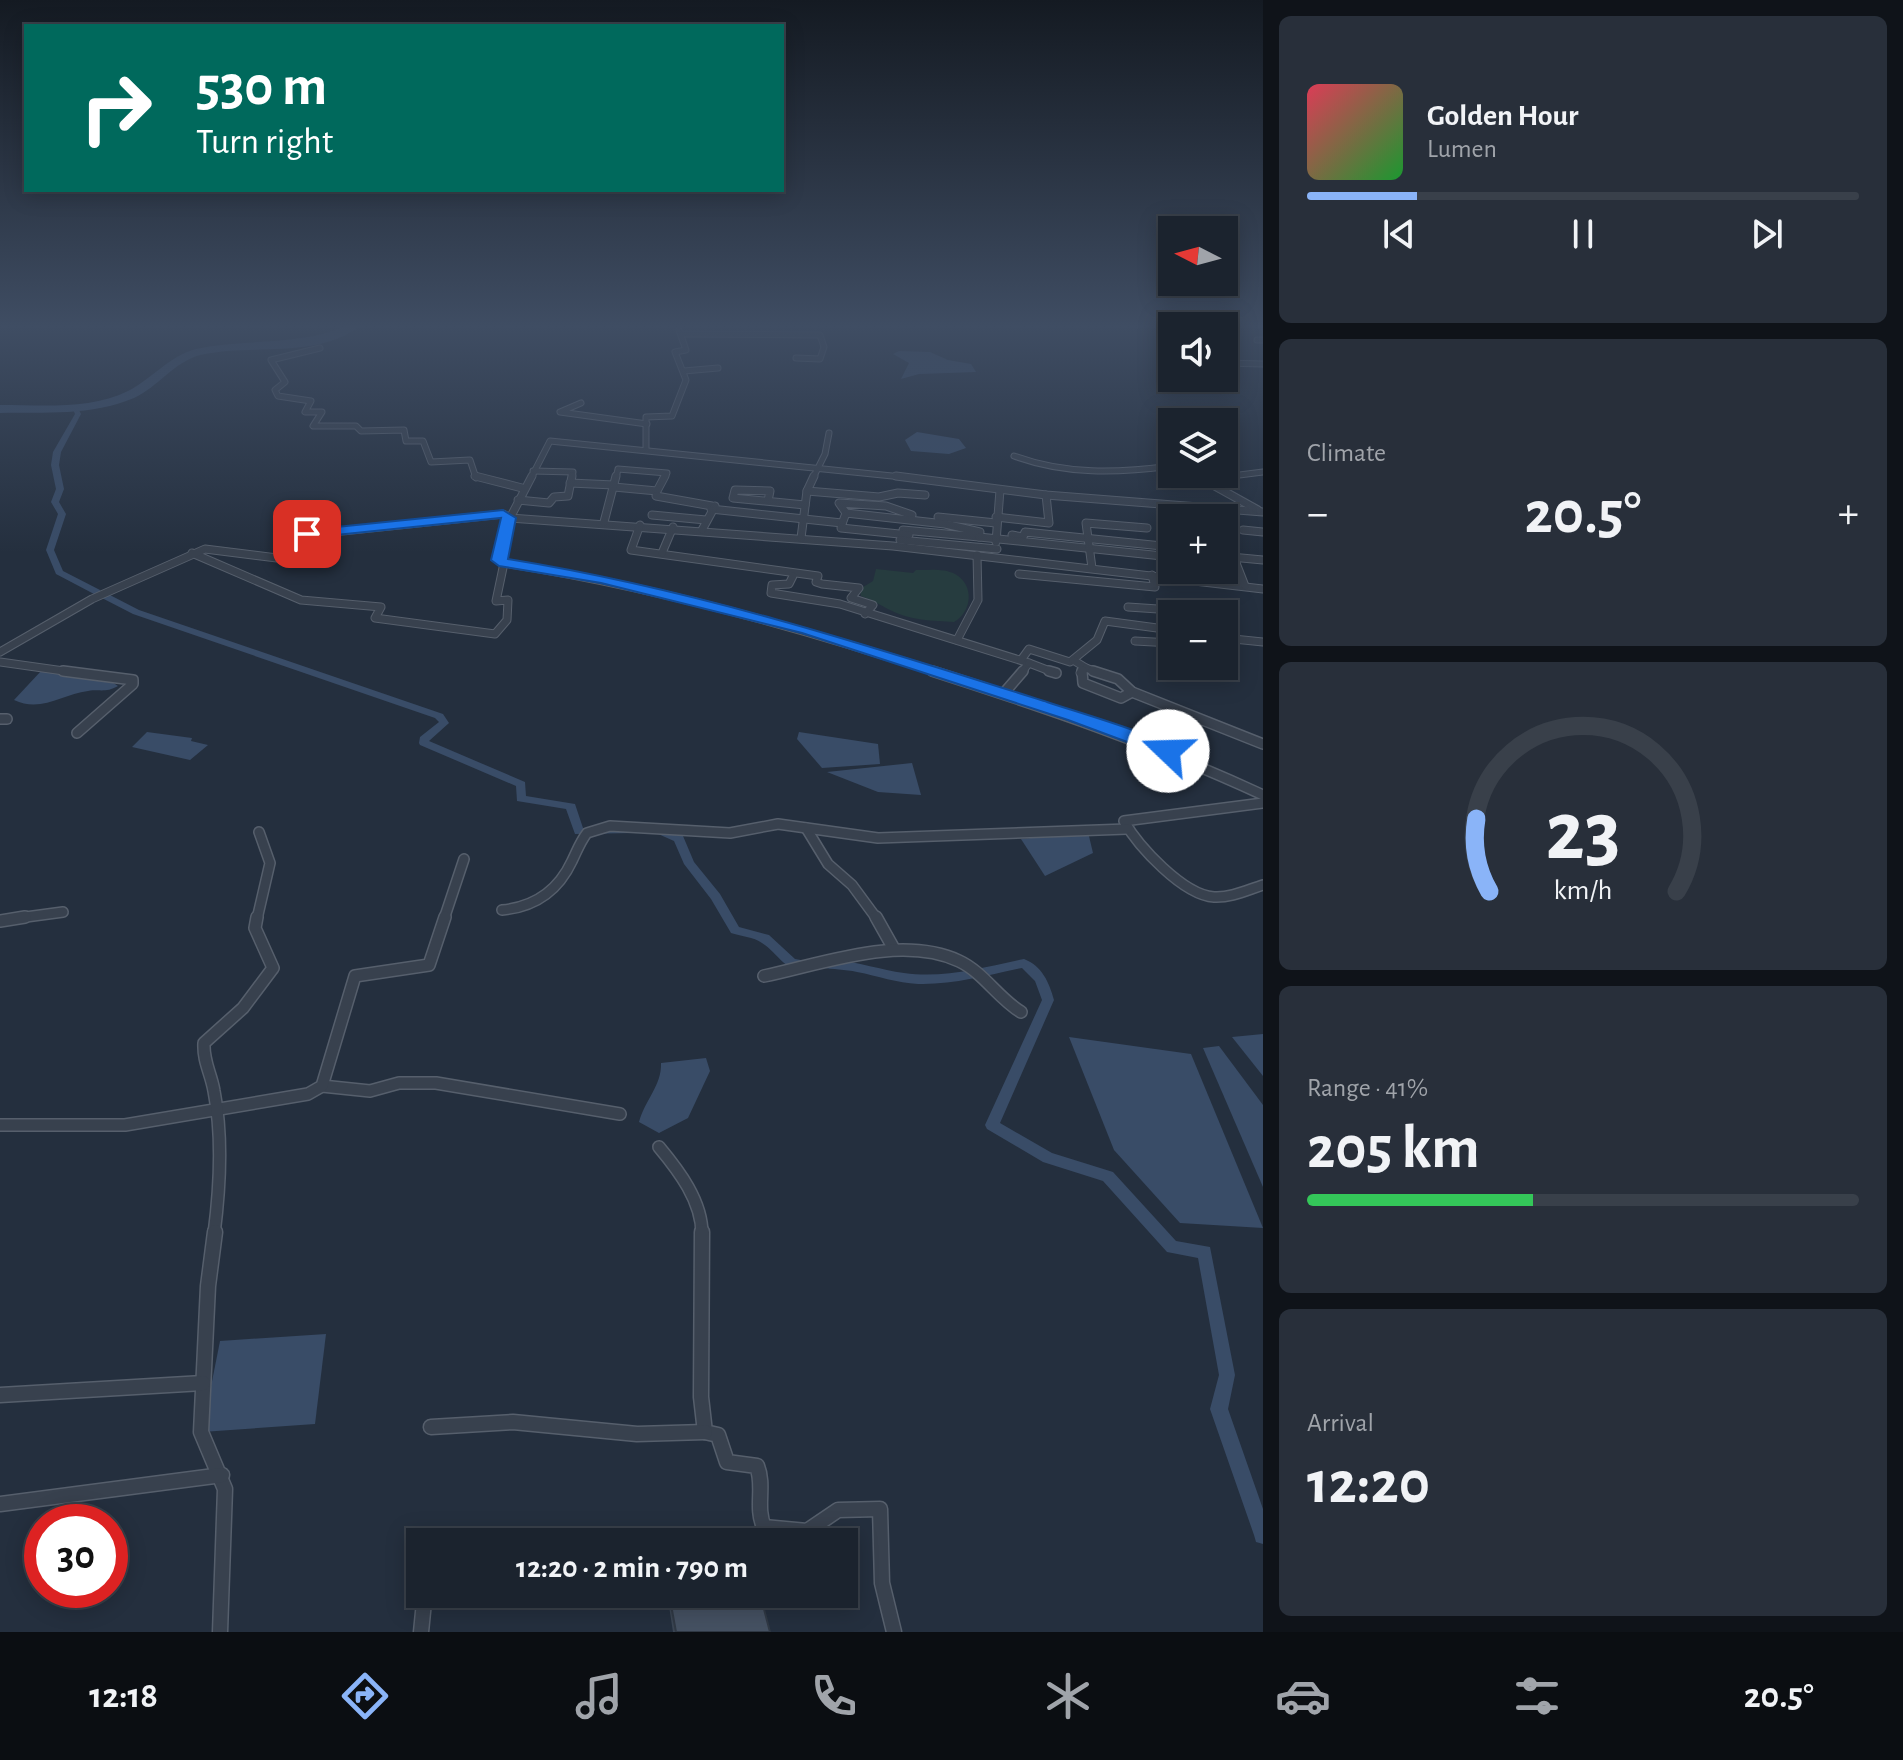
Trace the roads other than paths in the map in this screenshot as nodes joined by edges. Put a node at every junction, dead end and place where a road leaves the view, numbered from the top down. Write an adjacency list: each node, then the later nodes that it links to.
1 (311, 401): 15 (street)
2 (678, 401): 4 (street)
3 (581, 403): 4 (street)
4 (647, 424): 6 (street)
5 (829, 433): 8 (street)
6 (646, 449): 8 (street); 10 (street)
7 (1014, 456): 9 (street)
8 (819, 467): 17 (street); 18 (street)
9 (1158, 468)
10 (533, 471): 13 (street); 15 (street)
11 (1263, 472): 12 (street)
12 (1238, 475)
13 (570, 483): 14 (street); 22 (street)
14 (614, 486): 19 (street); 19 (street); 36 (street)
15 (522, 488): 22 (street)
16 (1215, 488): 29 (street)
17 (1000, 490): 21 (street); 35 (street)
18 (807, 491): 20 (street); 25 (street)
19 (656, 494): 26 (street); 30 (street)
20 (925, 495)
21 (1046, 495): 24 (street); 35 (street)
22 (518, 500): 33 (street)
23 (768, 501): 23 (street); 25 (street)
24 (1167, 504)
25 (805, 505): 31 (street)
26 (712, 508): 31 (street); 34 (street)
27 (863, 510): 32 (street)
28 (1238, 510): 29 (street)
29 (1262, 512)
30 (652, 515): 34 (street); 37 (street)
31 (804, 516): 38 (street); 49 (street)
32 (903, 517): 35 (street); 38 (street); 38 (street); 44 (street); 48 (street)
33 (510, 518): 36 (street); 53 (street); 59 (street)
34 (706, 520): 42 (street)
35 (996, 520): 50 (street)
36 (604, 522): 37 (street)
37 (644, 525): 39 (street); 54 (street)
38 (842, 526): 46 (street); 49 (street); 55 (street)
39 (673, 527): 42 (street); 54 (street)
40 (1052, 528): 47 (street)
41 (1147, 528): 47 (street)
42 (702, 530): 49 (street)
43 (1243, 530): 45 (street)
44 (903, 532): 46 (street); 48 (street); 50 (street)
45 (1263, 532)
46 (893, 533): 50 (street)
47 (1089, 535): 50 (street); 51 (street); 52 (street)
48 (979, 537): 50 (street)
49 (801, 538)
50 (996, 545): 52 (street); 55 (street); 60 (street)
51 (1158, 545)
52 (1091, 549): 56 (street); 60 (street)
53 (192, 553): 59 (street); 78 (street)
54 (662, 553): 64 (street)
55 (977, 555): 74 (street)
56 (1158, 556)
57 (1238, 558): 58 (street)
58 (1263, 560)
59 (504, 563): 85 (street)
60 (1092, 568): 63 (street)
61 (1238, 572): 67 (street)
62 (1019, 574): 63 (street)
63 (1152, 575): 65 (street)
64 (793, 576): 71 (street); 71 (street)
65 (1158, 576)
66 (1227, 584): 67 (street)
67 (1245, 586): 68 (street)
68 (1263, 589)
69 (1128, 607): 70 (street)
70 (1158, 609)
71 (865, 614): 74 (street)
72 (1158, 628): 79 (street)
73 (1238, 639): 77 (street)
74 (957, 640): 81 (street)
75 (1135, 641): 76 (street)
76 (1158, 642)
77 (1263, 642)
78 (0, 652)
79 (1073, 660): 81 (street); 82 (street)
80 (0, 662): 86 (street)
81 (1025, 662): 83 (street); 85 (street)
82 (1086, 668): 84 (street); 84 (street)
83 (1056, 673)
84 (1132, 692): 87 (street)
85 (1004, 693): 88 (street)
86 (77, 733)
87 (1263, 744)
88 (1263, 795)
89 (1263, 803): 91 (street)
90 (806, 828): 91 (street); 95 (street); 98 (street)
91 (1127, 829): 94 (street)
92 (259, 832): 102 (street)
93 (464, 859): 101 (street)
94 (1263, 885)
95 (502, 910)
96 (63, 912): 97 (street)
97 (0, 921)
98 (894, 949): 99 (street); 100 (street)
99 (764, 976)
100 (1021, 1012)
101 (322, 1086): 102 (street); 103 (street)
102 (214, 1110): 104 (street); 106 (street)
103 (620, 1114)
104 (0, 1125)
105 (659, 1147): 109 (street)
106 (203, 1383): 107 (street); 110 (street)
107 (0, 1395)
108 (431, 1427): 109 (street)
109 (705, 1432): 115 (street)
110 (222, 1475): 111 (street); 113 (street)
111 (0, 1504)
112 (423, 1608): 114 (street)
113 (220, 1632)
114 (421, 1632)
115 (894, 1632)

